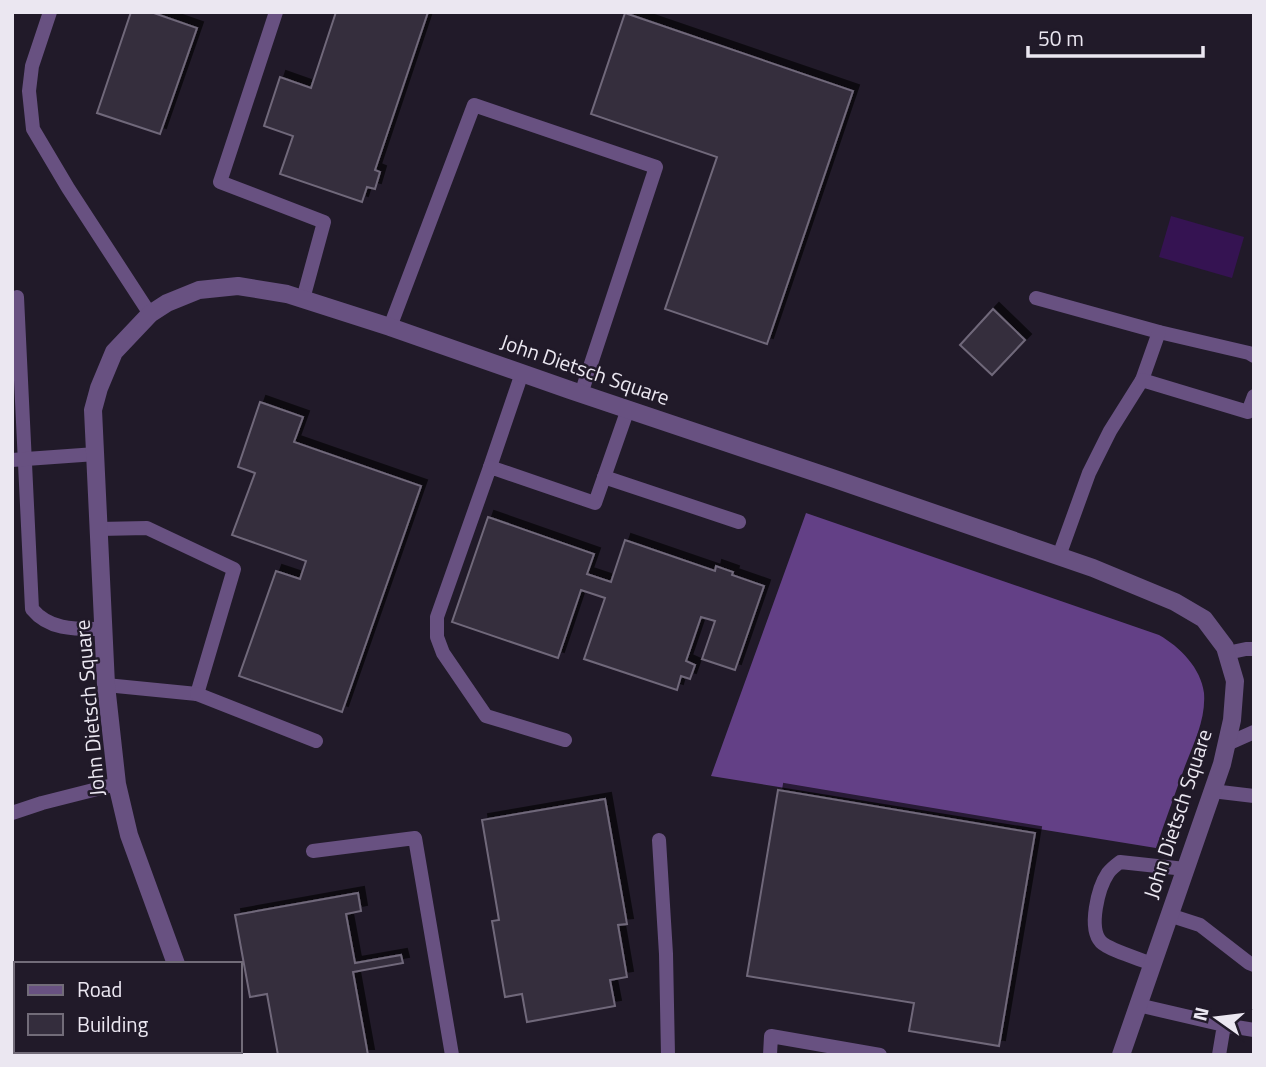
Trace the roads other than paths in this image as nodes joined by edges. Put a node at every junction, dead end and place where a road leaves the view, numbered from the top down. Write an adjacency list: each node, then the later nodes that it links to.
1 (50, 12): 6 (lane)
2 (276, 12): 5 (lane)
3 (17, 296): 16 (lane)
4 (1036, 298): 8 (lane)
5 (303, 299): 6 (street, John Dietsch Square); 7 (street, John Dietsch Square)
6 (150, 314): 15 (street, John Dietsch Square)
7 (390, 327): 10 (street, John Dietsch Square); 12 (lane)
8 (1159, 332): 9 (lane); 11 (lane)
9 (1254, 356)
10 (522, 373): 12 (street, John Dietsch Square); 17 (lane)
11 (1142, 380): 13 (lane); 21 (lane)
12 (581, 394): 14 (street, John Dietsch Square)
13 (1254, 396)
14 (628, 409): 18 (lane); 21 (street, John Dietsch Square)
15 (96, 454): 16 (lane); 20 (street, John Dietsch Square)
16 (19, 460): 22 (lane)
17 (490, 467): 18 (lane); 28 (lane)
18 (604, 477): 19 (lane)
19 (739, 522)
20 (99, 529): 22 (street, John Dietsch Square); 26 (lane)
21 (1059, 556): 24 (street, John Dietsch Square)
22 (104, 629): 25 (street, John Dietsch Square)
23 (1254, 649): 24 (lane)
24 (1227, 653): 30 (street, John Dietsch Square)
25 (106, 685): 26 (lane); 31 (street, John Dietsch Square)
26 (197, 694): 29 (lane)
27 (1254, 732): 30 (lane)
28 (565, 740)
29 (316, 741)
30 (1227, 744): 32 (street, John Dietsch Square)
31 (117, 784): 34 (lane); 39 (street, John Dietsch Square)
32 (1212, 791): 33 (lane); 37 (street, John Dietsch Square)
33 (1254, 796)
34 (12, 813)
35 (659, 840): 46 (lane)
36 (313, 851): 45 (lane)
37 (1185, 869): 38 (street, John Dietsch Square); 40 (lane)
38 (1169, 915): 40 (street, John Dietsch Square); 41 (lane)
39 (175, 962)
40 (1152, 964): 42 (street, John Dietsch Square)
41 (1254, 965)
42 (1138, 1005): 43 (lane); 49 (street, John Dietsch Square)
43 (1224, 1026): 44 (lane); 50 (lane)
44 (1254, 1030)
45 (452, 1055)
46 (668, 1055)
47 (770, 1055): 48 (lane)
48 (880, 1055)
49 (1121, 1055)
50 (1219, 1055)

